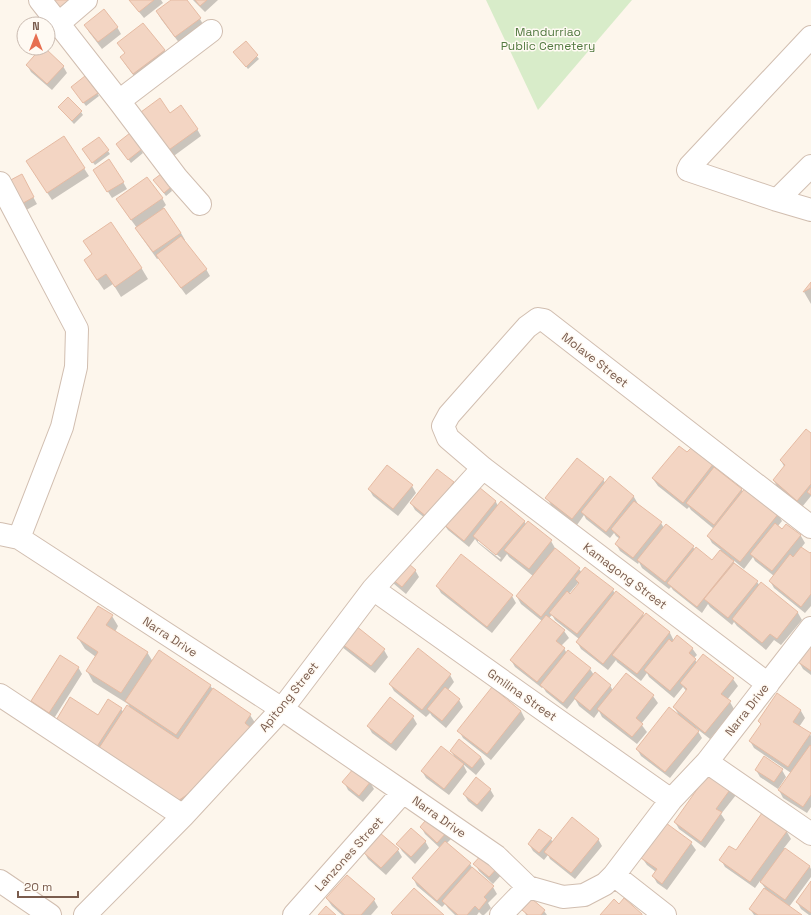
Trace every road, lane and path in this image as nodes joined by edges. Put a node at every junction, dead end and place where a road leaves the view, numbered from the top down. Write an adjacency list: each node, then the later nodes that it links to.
1 (40, 0): 3 (street)
2 (86, 0): 3 (street)
3 (58, 24): 6 (street)
4 (211, 31): 6 (street)
5 (811, 37): 9 (street)
6 (119, 101): 10 (street)
7 (811, 166): 9 (street)
8 (0, 183): 14 (street)
9 (776, 200): 11 (street)
10 (200, 204)
11 (811, 210)
12 (483, 468): 13 (street, Molave Street); 15 (street, Apitong Street); 17 (street, Kamagong Street)
13 (811, 528)
14 (10, 536): 19 (street, Narra Drive)
15 (374, 589): 19 (street, Apitong Street); 22 (street, Gmilina Street)
16 (811, 628): 17 (street, Narra Drive)
17 (768, 684): 20 (street, Narra Drive)
18 (0, 695): 23 (street)
19 (282, 710): 21 (street, Narra Drive); 23 (street, Apitong Street)
20 (707, 762): 22 (street, Narra Drive); 24 (street)
21 (403, 792): 27 (street, Narra Drive); 30 (street, Lanzones Street)
22 (671, 800): 25 (street, Narra Drive)
23 (183, 816): 29 (street, Apitong Street)
24 (811, 834)
25 (614, 875): 27 (street, Narra Drive); 32 (street)
26 (0, 881): 28 (street)
27 (528, 887): 31 (street)
28 (50, 915)
29 (85, 915)
30 (294, 915)
31 (501, 915)
32 (665, 915)

